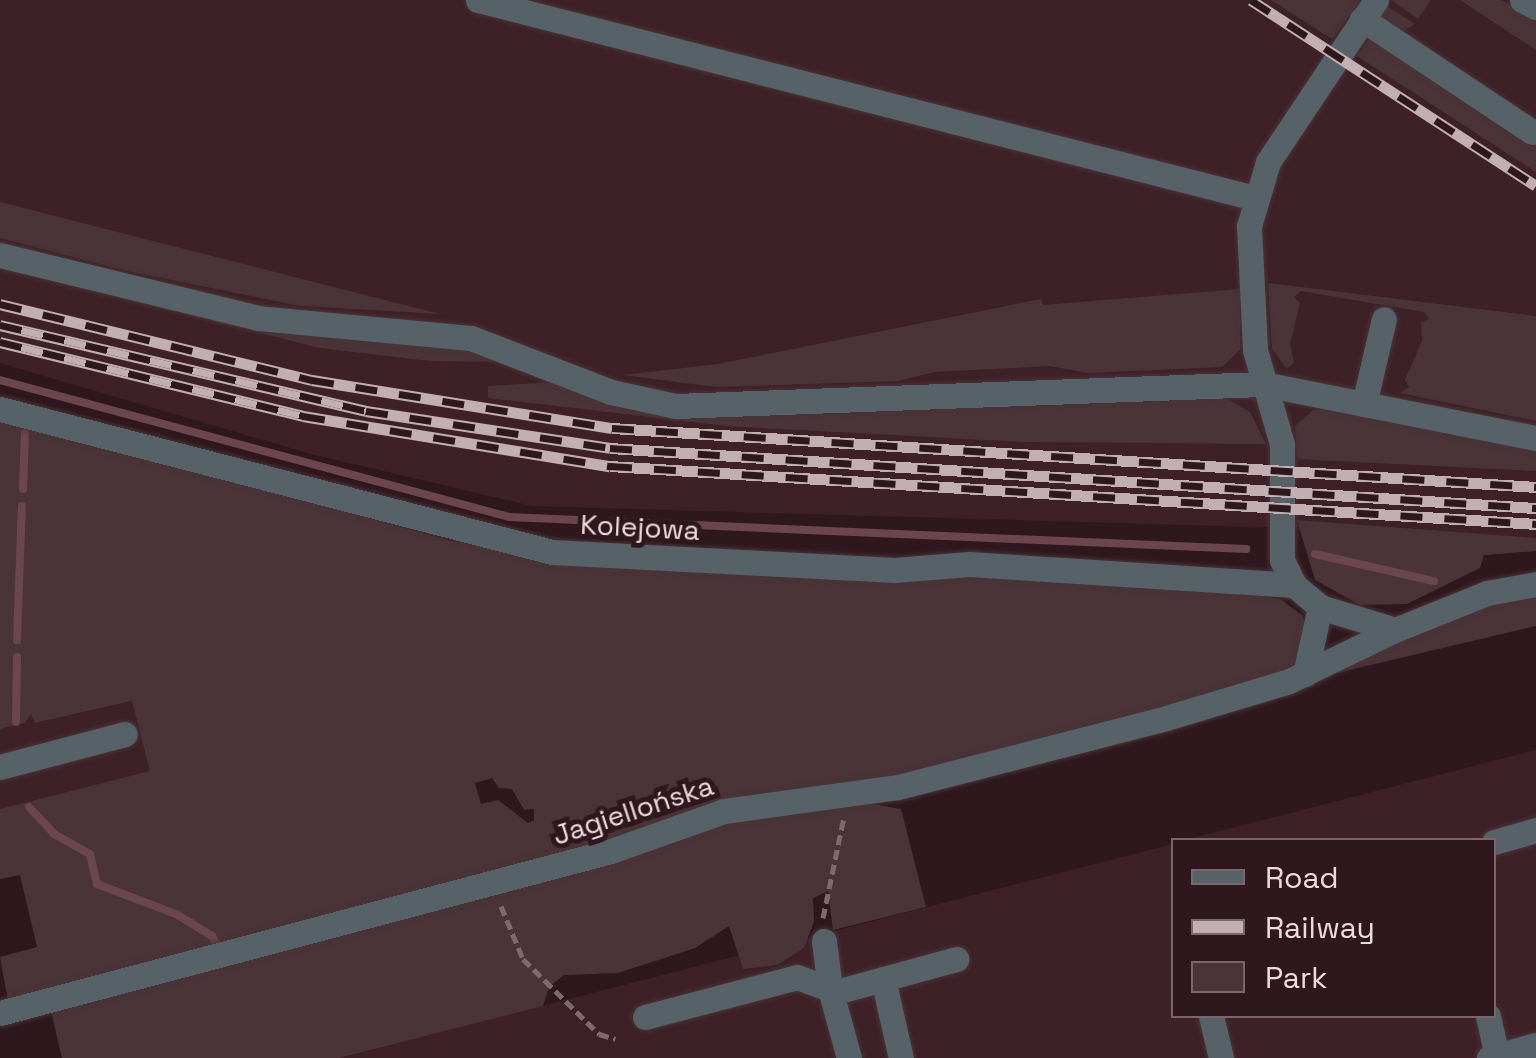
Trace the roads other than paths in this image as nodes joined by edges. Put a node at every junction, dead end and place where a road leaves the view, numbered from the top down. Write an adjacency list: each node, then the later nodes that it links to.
1 (478, 0): 6 (street)
2 (1522, 0): 3 (street)
3 (1536, 7)
4 (1369, 10): 5 (street); 6 (street)
5 (1532, 132)
6 (1255, 198): 9 (street)
7 (0, 256): 9 (street)
8 (1384, 320): 10 (street)
9 (1263, 384): 10 (street); 13 (street)
10 (1364, 404): 12 (street)
11 (0, 409): 13 (street, Kolejowa)
12 (1536, 438)
13 (1294, 584): 15 (street)
14 (1536, 584): 16 (street)
15 (1320, 608): 16 (street); 17 (street)
16 (1395, 630): 17 (street, Jagiellońska)
17 (1305, 674): 26 (street, Jagiellońska)
18 (125, 734): 19 (street)
19 (0, 767)
20 (1536, 830): 21 (street)
21 (1496, 841)
22 (824, 941): 25 (street)
23 (956, 960): 24 (street)
24 (883, 979): 25 (street); 33 (street)
25 (831, 991): 27 (street); 32 (street)
26 (0, 1012)
27 (645, 1016)
28 (1211, 1018): 34 (street)
29 (1488, 1018): 31 (street)
30 (1536, 1045): 31 (street)
31 (1493, 1057)
32 (849, 1058)
33 (902, 1058)
34 (1221, 1058)

